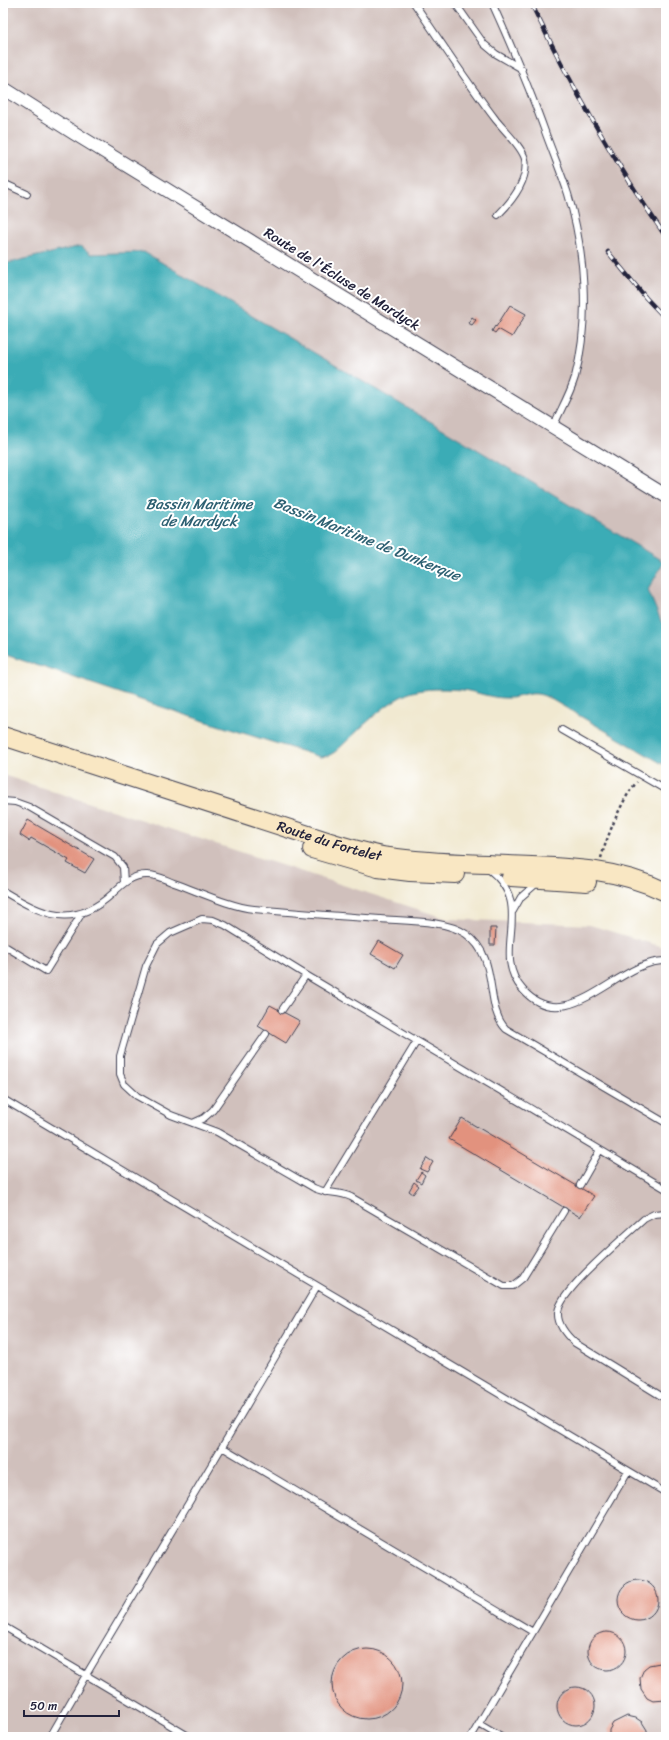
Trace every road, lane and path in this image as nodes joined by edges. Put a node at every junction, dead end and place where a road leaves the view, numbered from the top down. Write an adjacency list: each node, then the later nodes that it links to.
1 (414, 3): 8 (lane)
2 (455, 3): 4 (lane)
3 (492, 3): 4 (lane)
4 (522, 69): 9 (lane)
5 (3, 88): 9 (street, Route de l'Écluse de Mardyck)
6 (3, 183): 7 (lane)
7 (27, 194)
8 (498, 214)
9 (553, 427): 10 (street, Route de l'Écluse de Mardyck)
10 (666, 496)
11 (562, 730): 14 (lane)
12 (3, 736): 17 (main road, Route du Fortelet)
13 (3, 749): 19 (main road, Route du Fortelet)
14 (643, 776): 15 (lane); 18 (path)
15 (666, 790)
16 (3, 801): 21 (lane)
17 (476, 863): 18 (main road, Route du Fortelet); 19 (lane)
18 (598, 870): 23 (main road, Route du Fortelet)
19 (497, 876): 20 (main road, Route du Fortelet); 25 (lane)
20 (547, 879): 24 (main road, Route du Fortelet); 25 (lane)
21 (124, 883): 26 (lane); 35 (lane)
22 (3, 891): 26 (lane)
23 (666, 892)
24 (666, 900)
25 (513, 912): 28 (lane)
26 (82, 913): 27 (lane)
27 (3, 945)
28 (666, 961)
29 (306, 975): 30 (lane); 32 (lane); 34 (lane)
30 (282, 1010)
31 (266, 1034): 34 (lane)
32 (416, 1041): 36 (lane); 39 (lane)
33 (3, 1099): 42 (lane)
34 (193, 1123): 39 (lane)
35 (666, 1123)
36 (600, 1150): 37 (lane); 38 (lane)
37 (580, 1184)
38 (666, 1189)
39 (325, 1192): 40 (lane)
40 (564, 1211)
41 (666, 1213): 43 (lane)
42 (317, 1286): 44 (lane); 45 (lane)
43 (666, 1399)
44 (222, 1447): 48 (lane); 49 (lane)
45 (628, 1471): 46 (lane); 48 (lane)
46 (666, 1493)
47 (3, 1626): 49 (lane)
48 (533, 1632): 50 (lane)
49 (86, 1675): 51 (lane); 52 (lane)
50 (478, 1724): 53 (lane); 54 (lane)
51 (50, 1737)
52 (190, 1737)
53 (471, 1737)
54 (501, 1737)

